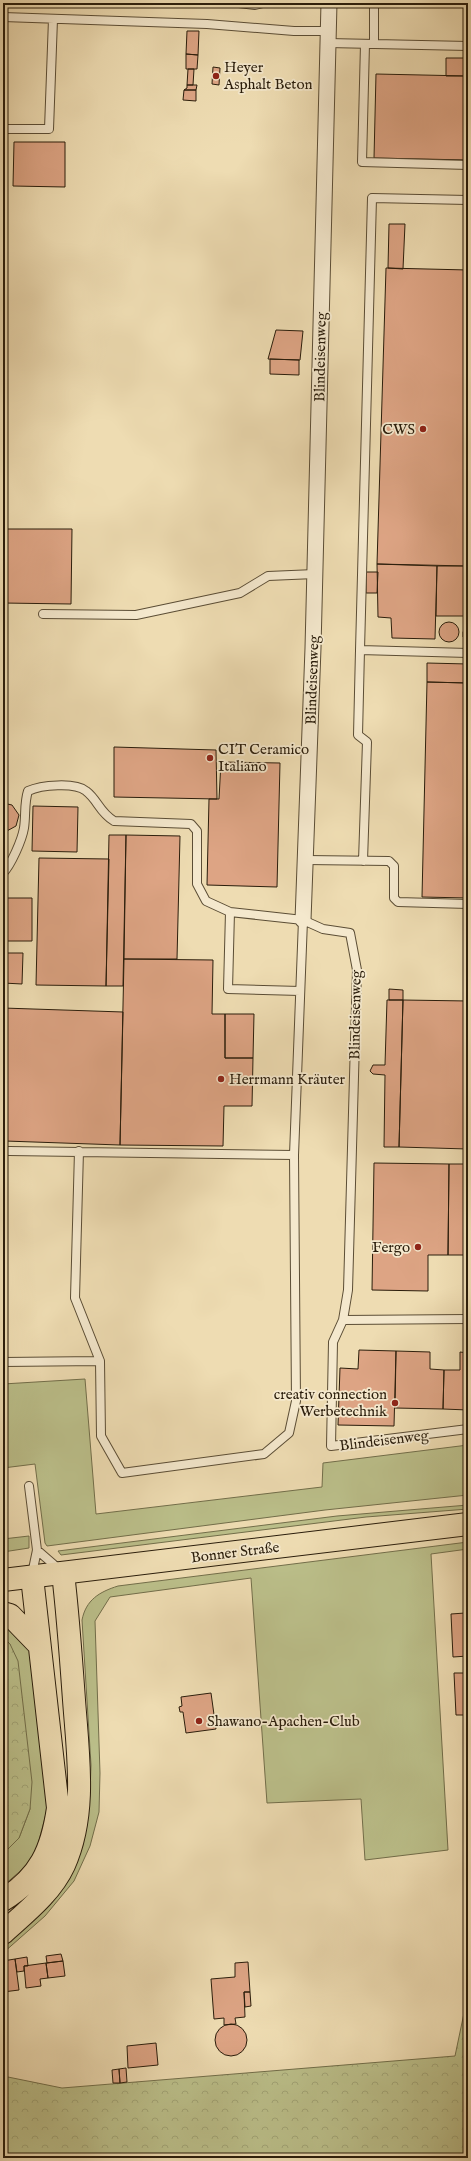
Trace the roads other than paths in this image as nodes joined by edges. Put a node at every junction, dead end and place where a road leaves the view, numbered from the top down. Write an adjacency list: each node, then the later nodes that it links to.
1 (239, 3): 2 (lane)
2 (263, 3)
3 (329, 3): 7 (street, Blindeisenweg)
4 (374, 3): 9 (lane)
5 (3, 17): 6 (lane)
6 (52, 19): 7 (lane); 11 (lane)
7 (328, 37): 8 (lane); 14 (street, Blindeisenweg)
8 (364, 44): 9 (lane); 12 (lane)
9 (374, 44): 10 (lane)
10 (468, 46)
11 (3, 129)
12 (468, 165)
13 (468, 200): 16 (lane)
14 (315, 574): 15 (lane); 18 (street, Blindeisenweg)
15 (43, 614)
16 (360, 650): 17 (lane); 19 (lane)
17 (468, 653)
18 (306, 860): 19 (lane); 23 (street, Blindeisenweg)
19 (363, 861): 21 (lane)
20 (3, 873): 22 (lane)
21 (468, 904)
22 (230, 912): 23 (lane); 24 (lane)
23 (303, 920): 24 (lane); 29 (lane, Blindeisenweg)
24 (300, 991): 27 (lane)
25 (9, 1151): 26 (lane)
26 (79, 1151): 27 (lane); 30 (lane)
27 (294, 1155): 30 (lane)
28 (468, 1319): 29 (lane)
29 (343, 1320): 32 (lane, Blindeisenweg)
30 (100, 1361): 31 (lane)
31 (3, 1362)
32 (468, 1429)
33 (29, 1486): 35 (lane)
34 (468, 1524): 36 (main road, Bonner Straße)
35 (37, 1550): 36 (lane); 37 (lane)
36 (63, 1573): 37 (main road, Bonner Straße); 42 (main road)
37 (32, 1577): 38 (main road, Bonner Straße); 40 (main road)
38 (3, 1580)
39 (3, 1613): 40 (main road)
40 (40, 1645): 41 (main road)
41 (3, 1900)
42 (3, 1933)

